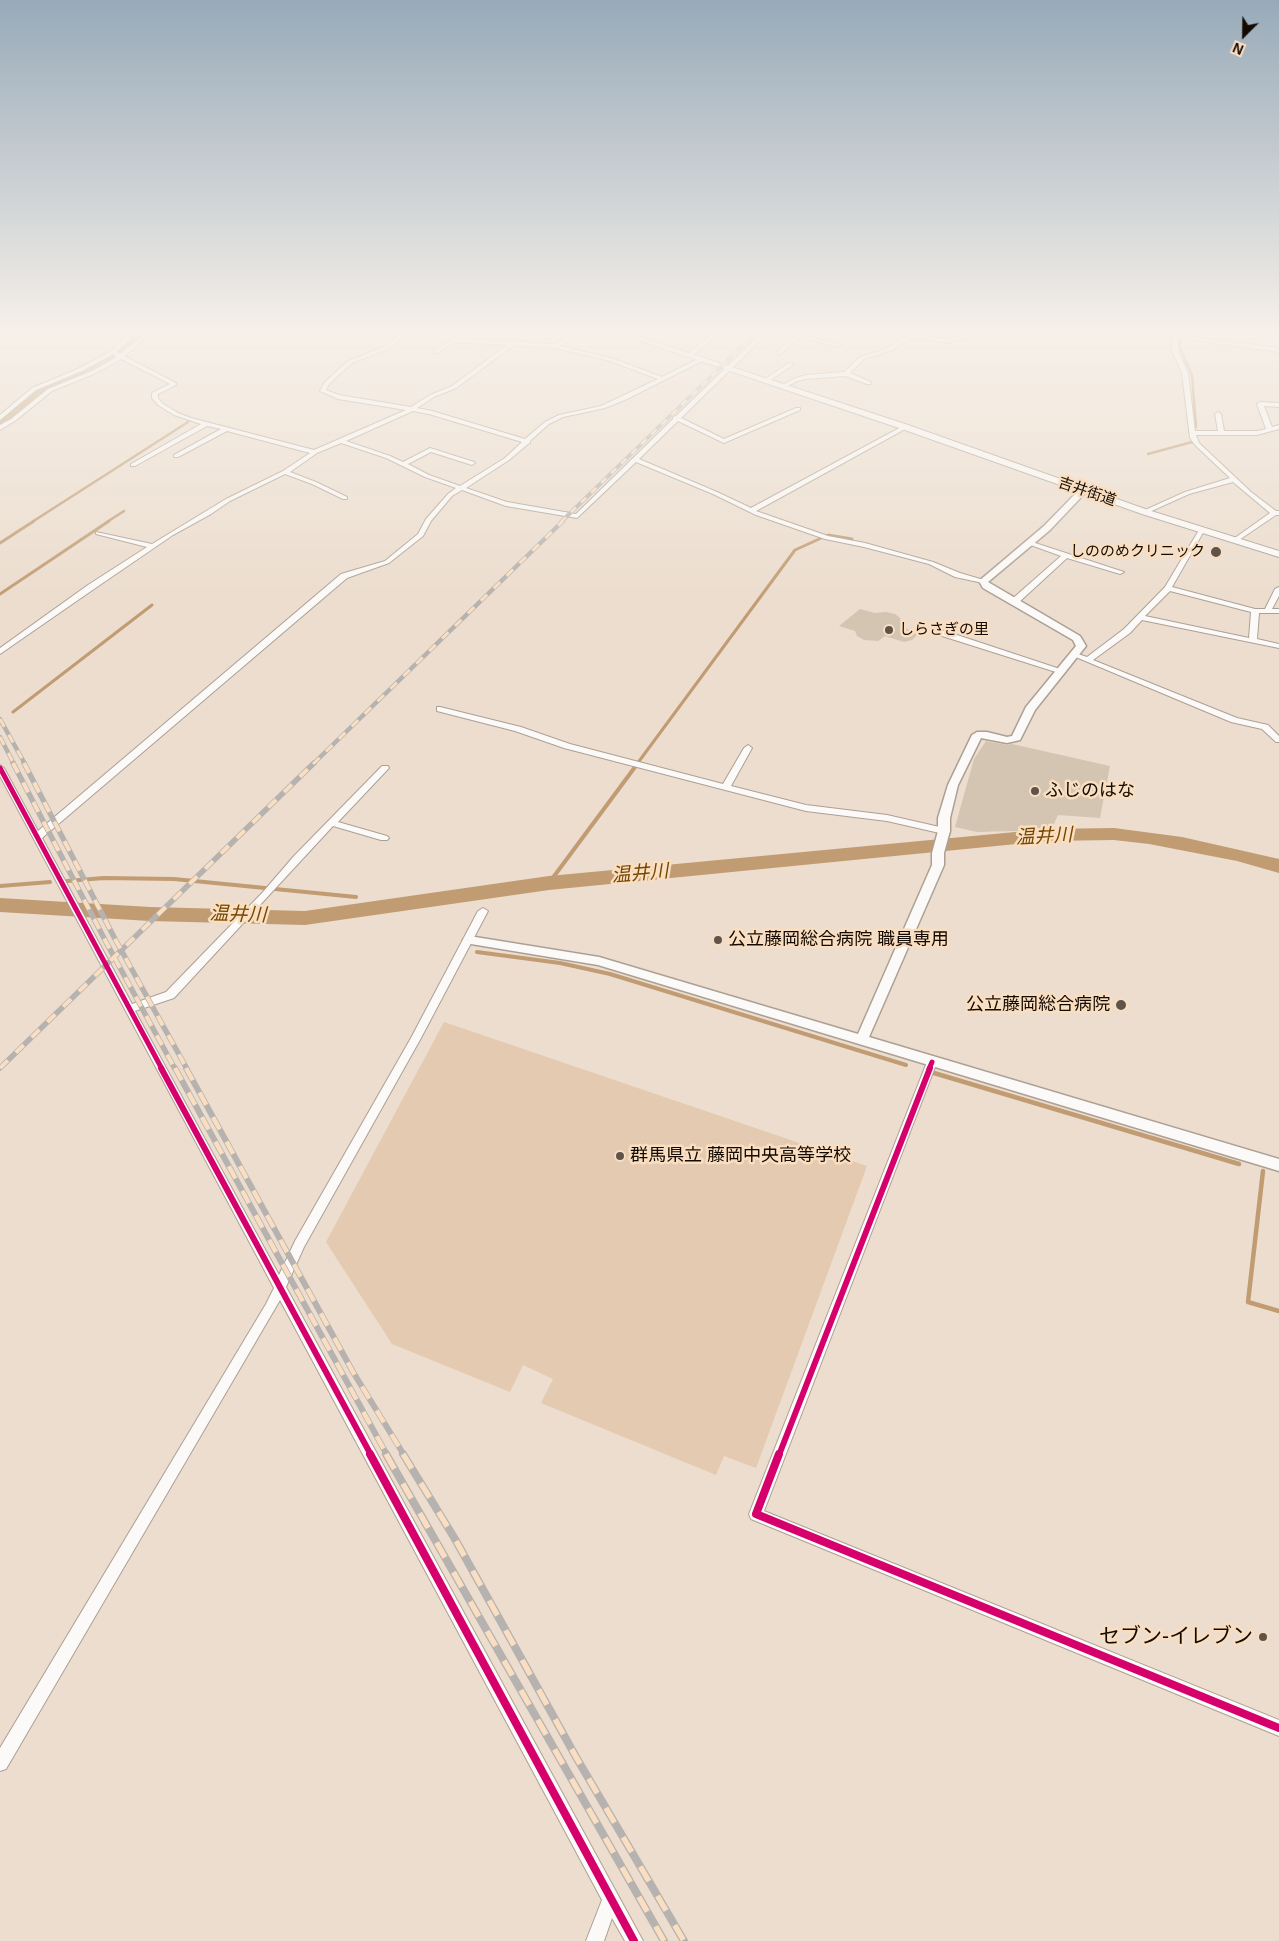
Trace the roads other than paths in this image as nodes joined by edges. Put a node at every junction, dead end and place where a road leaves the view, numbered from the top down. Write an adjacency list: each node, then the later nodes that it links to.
1 (12, 421): 16 (street)
2 (196, 421): 13 (street)
3 (386, 421): 21 (street)
4 (458, 421): 22 (street)
5 (552, 421): 22 (street)
6 (674, 421): 25 (street)
7 (681, 421): 8 (street)
8 (771, 421)
9 (886, 421): 14 (main road, 吉井街道)
10 (1191, 421): 20 (street)
11 (1219, 421): 19 (street)
12 (1266, 421): 18 (street)
13 (207, 423): 17 (street); 28 (street)
14 (905, 427): 32 (main road, 吉井街道); 34 (street)
15 (1279, 427): 18 (street)
16 (0, 428)
17 (226, 428): 23 (street); 24 (street)
18 (1270, 430): 19 (street)
19 (1221, 432): 20 (street)
20 (1193, 433): 30 (street)
21 (340, 441): 23 (street); 27 (street)
22 (528, 442): 31 (street)
23 (315, 452): 29 (street)
24 (176, 456)
25 (636, 460): 31 (street); 34 (street)
26 (472, 463): 27 (street)
27 (404, 464): 31 (street)
28 (133, 465)
29 (285, 472): 33 (street); 41 (street)
30 (1235, 479): 35 (street); 36 (street)
31 (462, 488): 67 (street)
32 (1082, 491): 35 (main road, 吉井街道); 40 (street)
33 (345, 498)
34 (751, 511): 45 (street)
35 (1146, 512): 37 (main road, 吉井街道)
36 (1276, 513): 39 (street)
37 (1201, 531): 39 (main road, 吉井街道); 46 (street)
38 (98, 533): 41 (street)
39 (1234, 541): 42 (main road, 吉井街道)
40 (1030, 543): 43 (street); 45 (street)
41 (152, 546): 56 (street)
42 (1279, 554)
43 (1066, 555): 44 (street); 48 (street)
44 (1120, 572)
45 (983, 581): 48 (street)
46 (1168, 588): 50 (street); 52 (street)
47 (1279, 589): 49 (street)
48 (1014, 602): 57 (street)
49 (1268, 610): 50 (street); 51 (street)
50 (1255, 611): 54 (street)
51 (1279, 612)
52 (1140, 617): 54 (street); 58 (street)
53 (942, 633): 59 (street)
54 (1253, 641): 55 (street)
55 (1279, 646)
56 (0, 652)
57 (1075, 655): 58 (street); 59 (street)
58 (1088, 660): 61 (street)
59 (1062, 671): 69 (street)
60 (440, 710): 65 (street)
61 (1279, 740)
62 (748, 748): 65 (street)
63 (0, 768): 67 (street)
64 (385, 768): 66 (street)
65 (725, 788): 69 (street)
66 (332, 823): 68 (street); 72 (street)
67 (37, 837): 72 (street)
68 (384, 838)
69 (941, 842): 73 (street)
70 (483, 911): 71 (street)
71 (469, 940): 73 (street); 76 (street)
72 (129, 1009): 76 (street)
73 (861, 1041): 74 (street)
74 (932, 1062): 75 (street); 77 (street)
75 (1279, 1165)
76 (280, 1288): 78 (street); 79 (street)
77 (1279, 1728)
78 (0, 1763)
79 (610, 1899): 80 (street); 81 (street)
80 (596, 1941)
81 (634, 1941)

